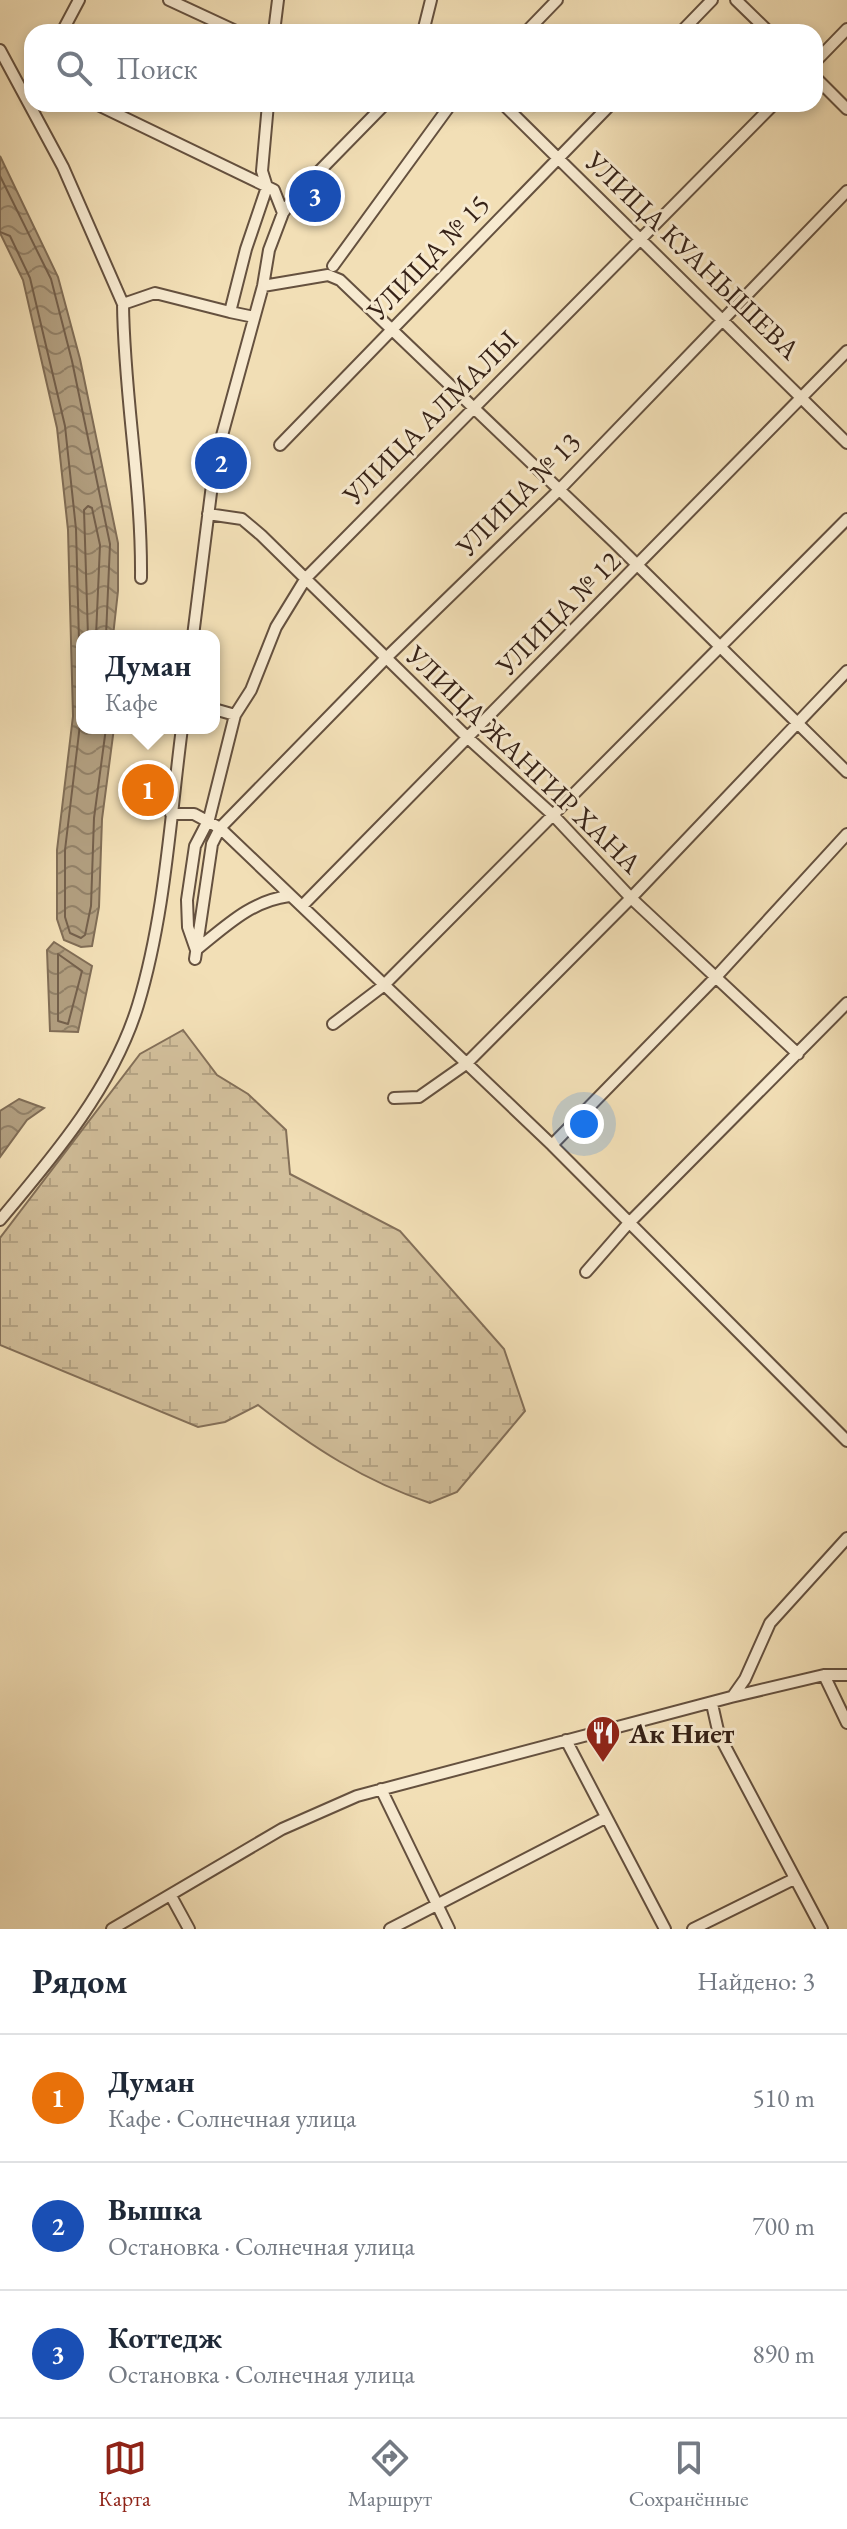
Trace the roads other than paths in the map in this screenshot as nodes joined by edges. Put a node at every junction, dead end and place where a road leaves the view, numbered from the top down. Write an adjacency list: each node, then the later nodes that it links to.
1 (79, 0): 8 (street)
2 (169, 0): 9 (street)
3 (278, 0): 10 (street)
4 (431, 0): 11 (street)
5 (557, 0): 12 (street)
6 (712, 0): 13 (street)
7 (736, 0): 14 (street)
8 (66, 24)
9 (221, 24)
10 (275, 24)
11 (425, 24)
12 (534, 24)
13 (689, 24)
14 (761, 24)
15 (847, 29): 17 (street)
16 (0, 50): 19 (street)
17 (823, 54)
18 (823, 85): 20 (street)
19 (24, 95)
20 (847, 109)
21 (33, 112): 36 (street)
22 (112, 112): 30 (street)
23 (267, 112): 30 (street)
24 (377, 112): 32 (street)
25 (445, 112): 34 (street)
26 (511, 112): 29 (street, УЛИЦА КУАНЫШЕВА)
27 (603, 112): 29 (street, УЛИЦА № 15)
28 (766, 112): 33 (street, УЛИЦА АЛМАЛЫ)
29 (559, 158): 33 (street, УЛИЦА КУАНЫШЕВА); 40 (street, УЛИЦА № 15)
30 (267, 187): 32 (street); 37 (street)
31 (847, 191): 39 (street, УЛИЦА № 13)
32 (283, 213): 35 (street)
33 (639, 240): 39 (street, УЛИЦА КУАНЫШЕВА); 43 (street, УЛИЦА АЛМАЛЫ)
34 (333, 266)
35 (263, 286): 38 (street); 40 (street)
36 (123, 304): 37 (street); 50 (street)
37 (230, 312): 38 (street)
38 (254, 317): 47 (street)
39 (724, 319): 42 (street, УЛИЦА КУАНЫШЕВА); 46 (street, УЛИЦА № 13)
40 (391, 328): 43 (street); 45 (street, УЛИЦА № 15)
41 (847, 351): 42 (street, УЛИЦА № 12)
42 (803, 396): 44 (street, УЛИЦА КУАНЫШЕВА); 49 (street, УЛИЦА № 12)
43 (473, 407): 46 (street); 51 (street, УЛИЦА АЛМАЛЫ)
44 (847, 443)
45 (280, 445)
46 (558, 491): 49 (street); 54 (street, УЛИЦА № 13)
47 (208, 514): 51 (street, УЛИЦА ЖАНГИР ХАНА); 52 (street)
48 (847, 519): 53 (street)
49 (638, 567): 53 (street); 60 (street, УЛИЦА № 12)
50 (141, 578)
51 (306, 578): 54 (street, УЛИЦА ЖАНГИР ХАНА); 57 (street, УЛИЦА АЛМАЛЫ)
52 (194, 630)
53 (720, 647): 58 (street); 63 (street)
54 (386, 658): 60 (street, УЛИЦА ЖАНГИР ХАНА); 65 (street, УЛИЦА № 13)
55 (847, 671): 58 (street)
56 (220, 711): 57 (street)
57 (235, 715): 64 (street, УЛИЦА АЛМАЛЫ)
58 (795, 723): 61 (street); 68 (street)
59 (181, 734): 62 (street)
60 (468, 738): 63 (street, УЛИЦА ЖАНГИР ХАНА); 69 (street, УЛИЦА № 12)
61 (847, 772)
62 (171, 814): 64 (street); 79 (street)
63 (554, 816): 68 (street, УЛИЦА ЖАНГИР ХАНА); 72 (street)
64 (209, 819): 65 (street); 70 (street, УЛИЦА АЛМАЛЫ)
65 (220, 828): 67 (street); 70 (street)
66 (847, 834): 71 (street)
67 (289, 896): 69 (street); 70 (street)
68 (631, 898): 71 (street, УЛИЦА ЖАНГИР ХАНА); 76 (street)
69 (302, 906): 72 (street)
70 (196, 955)
71 (715, 978): 75 (street, УЛИЦА ЖАНГИР ХАНА); 78 (street)
72 (383, 986): 74 (street); 76 (street)
73 (847, 1003): 75 (street)
74 (333, 1024)
75 (798, 1054): 80 (street)
76 (466, 1064): 77 (street); 78 (street)
77 (394, 1098)
78 (552, 1145): 80 (street)
79 (0, 1220)
80 (627, 1225): 81 (street); 82 (street)
81 (586, 1272)
82 (847, 1441)
83 (847, 1538): 86 (street)
84 (824, 1675): 85 (street); 86 (street); 88 (street)
85 (847, 1675)
86 (731, 1697): 87 (street)
87 (712, 1704): 89 (street); 92 (street)
88 (847, 1723)
89 (566, 1740): 90 (street); 91 (street)
90 (381, 1789): 93 (street); 94 (street)
91 (605, 1818): 94 (street); 99 (street)
92 (794, 1879): 100 (street); 101 (street)
93 (171, 1896): 95 (street); 96 (street)
94 (435, 1905): 97 (street); 98 (street)
95 (112, 1929)
96 (189, 1929)
97 (390, 1929)
98 (449, 1929)
99 (665, 1929)
100 (693, 1929)
101 (822, 1929)

